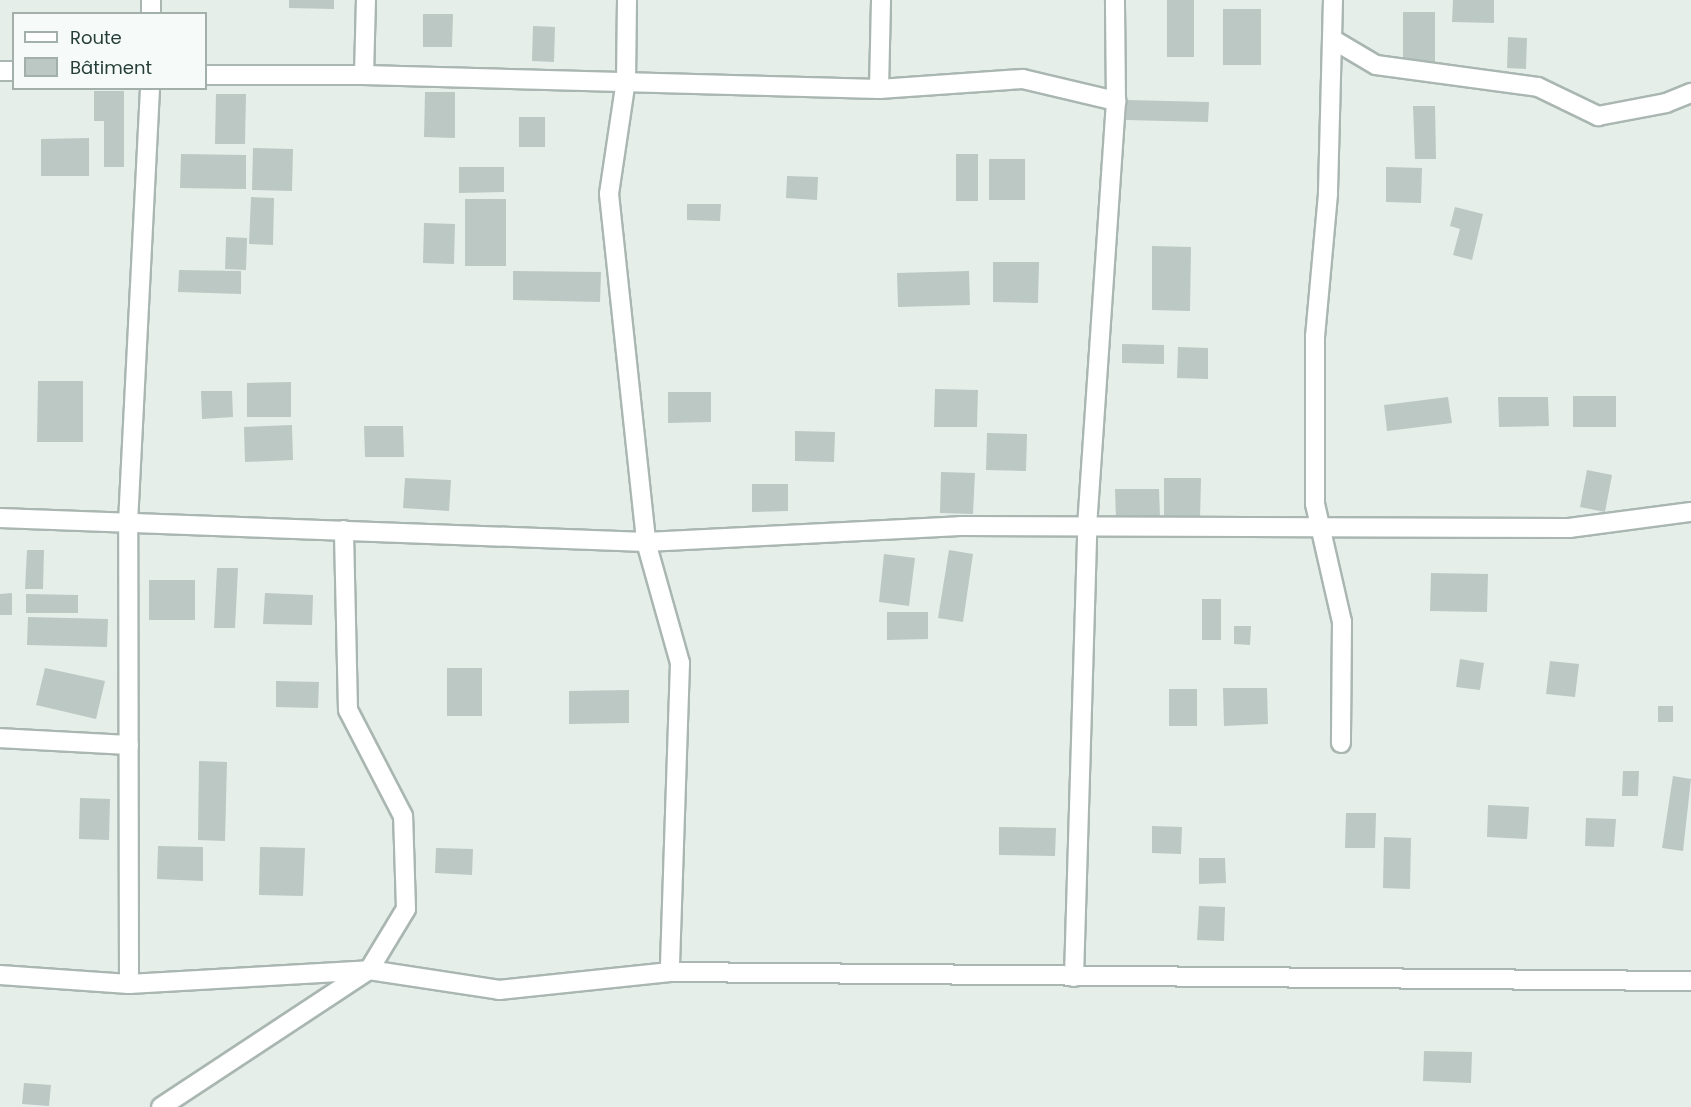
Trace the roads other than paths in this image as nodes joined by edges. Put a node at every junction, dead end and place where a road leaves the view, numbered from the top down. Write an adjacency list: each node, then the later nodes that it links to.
1 (366, 0): 8 (street)
2 (627, 0): 9 (street)
3 (880, 0): 10 (street)
4 (1115, 0): 13 (street)
5 (1333, 0): 6 (street)
6 (1332, 39): 12 (street); 18 (street)
7 (207, 75): 8 (street)
8 (364, 75): 9 (street)
9 (626, 80): 10 (street); 20 (street)
10 (879, 88): 13 (street)
11 (150, 90): 16 (street)
12 (1691, 93)
13 (1116, 101): 17 (street)
14 (1691, 512): 18 (street)
15 (0, 518): 16 (street)
16 (128, 523): 19 (street); 23 (street)
17 (1087, 527): 18 (street); 20 (street); 27 (street)
18 (1318, 529): 22 (street)
19 (344, 530): 20 (street); 24 (street)
20 (646, 542): 25 (street)
21 (0, 738): 23 (street)
22 (1341, 743)
23 (129, 745): 29 (street)
24 (369, 970): 25 (street); 29 (street); 30 (street)
25 (670, 972): 27 (street)
26 (0, 975): 29 (street)
27 (1074, 977): 28 (street)
28 (1691, 981)
29 (129, 984)
30 (160, 1107)

